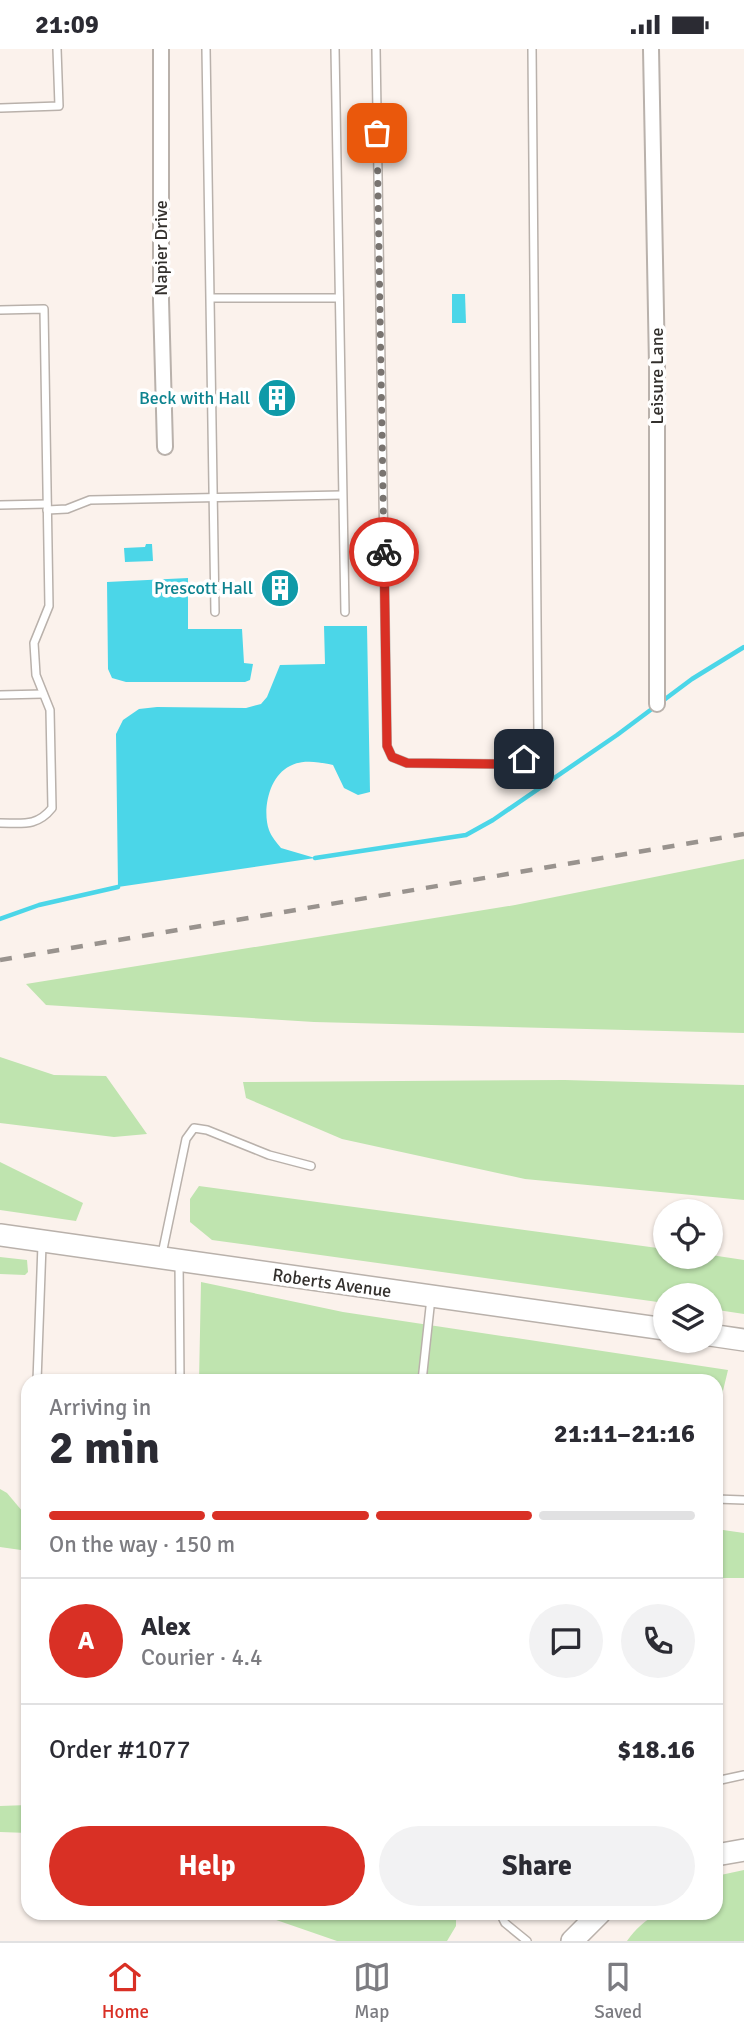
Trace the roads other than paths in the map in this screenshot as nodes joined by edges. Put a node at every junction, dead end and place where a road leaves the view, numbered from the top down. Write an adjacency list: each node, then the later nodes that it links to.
1 (57, 49): 8 (lane)
2 (161, 49): 12 (street, Napier Drive)
3 (206, 49): 9 (lane)
4 (335, 49): 10 (lane)
5 (376, 49): 6 (lane)
6 (533, 49)
7 (652, 49): 21 (street, Leisure Lane)
8 (1, 108)
9 (211, 298): 10 (lane); 14 (lane)
10 (339, 298): 13 (lane)
11 (0, 310): 16 (lane)
12 (165, 447)
13 (342, 495): 14 (lane); 18 (lane)
14 (215, 497): 16 (lane); 17 (lane)
15 (0, 505): 16 (lane)
16 (47, 507): 19 (lane)
17 (215, 612)
18 (345, 612)
19 (43, 694): 20 (lane); 22 (lane)
20 (0, 695)
21 (657, 704)
22 (0, 823)
23 (311, 1166): 26 (lane)
24 (0, 1235): 25 (street, Roberts Avenue)
25 (42, 1241): 26 (street, Roberts Avenue); 31 (lane)
26 (170, 1259): 27 (street, Roberts Avenue); 32 (lane)
27 (431, 1297): 28 (street, Roberts Avenue); 33 (lane)
28 (653, 1327)
29 (723, 1337): 30 (street)
30 (744, 1340)
31 (37, 1374)
32 (179, 1374)
33 (423, 1374)
34 (723, 1499): 35 (lane)
35 (744, 1500)
36 (744, 1775): 37 (lane)
37 (723, 1780)
38 (744, 1850): 39 (street)
39 (723, 1854)
40 (504, 1920): 41 (lane)
41 (527, 1941)

